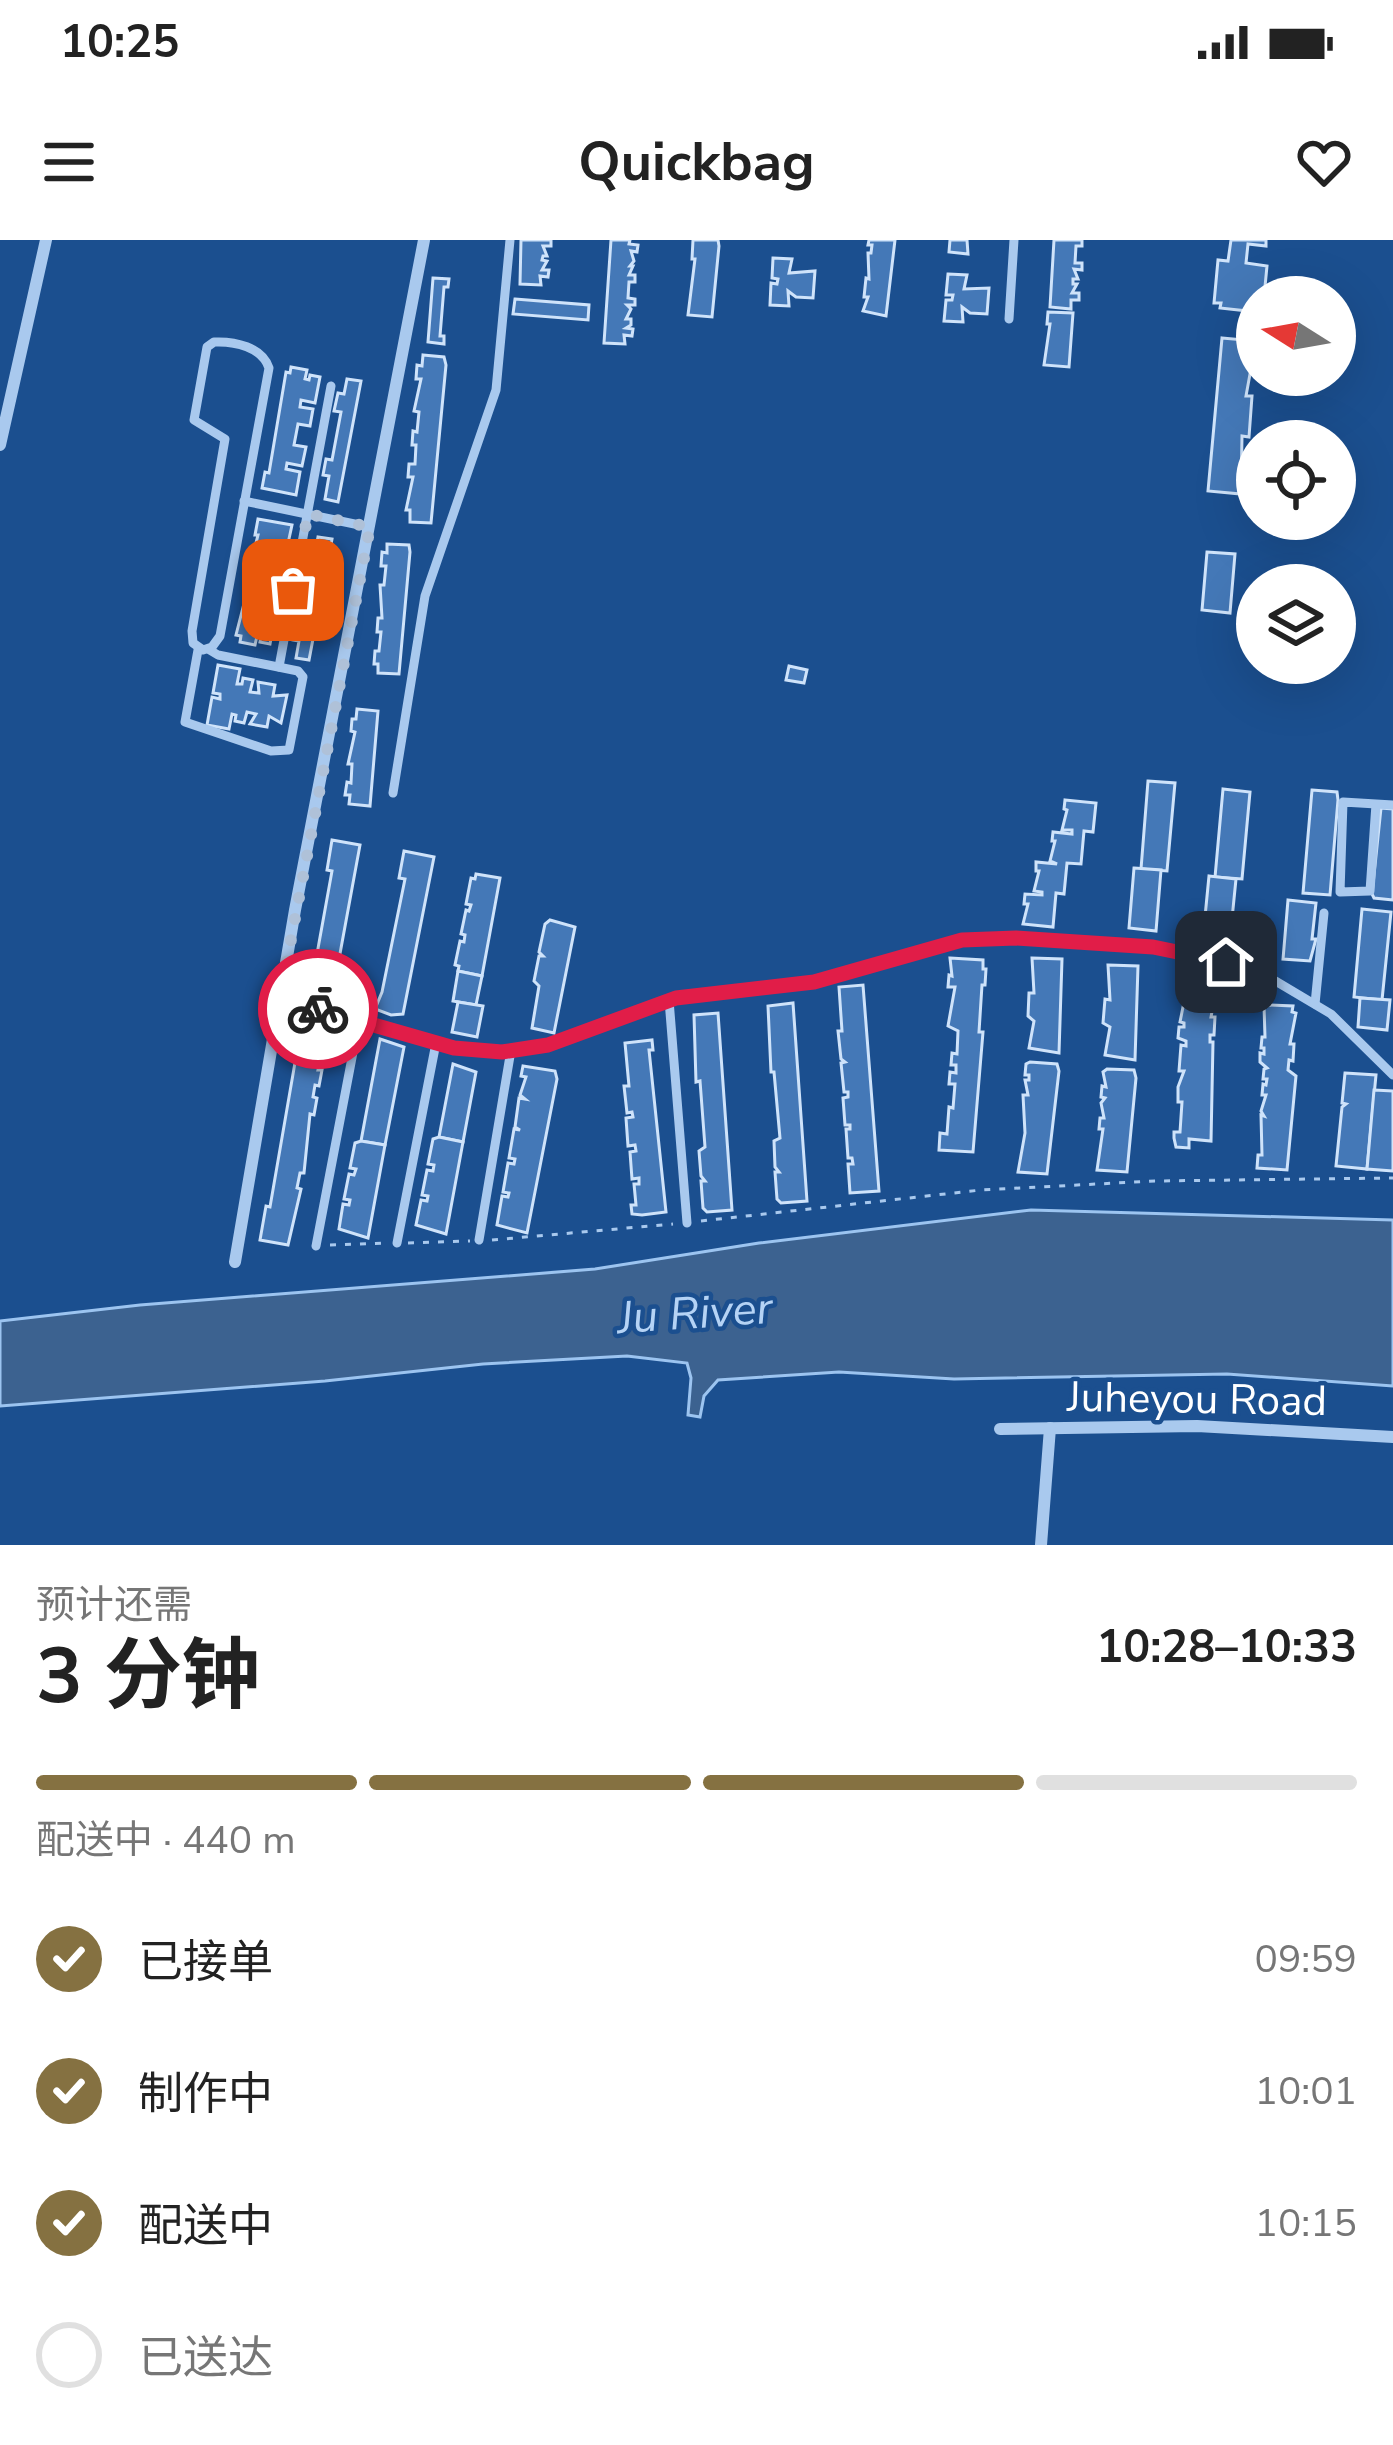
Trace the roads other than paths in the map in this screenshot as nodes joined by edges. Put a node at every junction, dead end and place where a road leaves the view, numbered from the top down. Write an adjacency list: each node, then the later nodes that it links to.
1 (46, 240): 7 (street)
2 (424, 240): 10 (street)
3 (510, 240): 13 (lane)
4 (1015, 240): 5 (lane)
5 (1009, 319)
6 (331, 386): 9 (lane)
7 (0, 445)
8 (244, 501): 9 (lane); 11 (lane); 11 (lane)
9 (308, 514): 10 (lane); 12 (lane)
10 (370, 527): 17 (street)
11 (203, 650): 12 (lane); 12 (lane)
12 (279, 667)
13 (393, 793)
14 (1376, 804): 14 (lane); 15 (lane)
15 (1393, 805)
16 (1324, 913): 19 (lane)
17 (280, 997): 20 (lane); 28 (street)
18 (669, 1000): 19 (lane); 22 (lane); 24 (lane)
19 (1315, 1004): 23 (lane)
20 (359, 1021): 21 (lane); 27 (lane)
21 (436, 1043): 22 (lane); 26 (lane)
22 (511, 1051): 25 (lane)
23 (1393, 1076)
24 (687, 1222)
25 (479, 1240)
26 (397, 1243)
27 (316, 1246)
28 (235, 1262)
29 (1050, 1428): 30 (street, Juheyou Road); 31 (street, Juheyou Road); 32 (street)
30 (1000, 1429)
31 (1393, 1436)
32 (1041, 1545)

